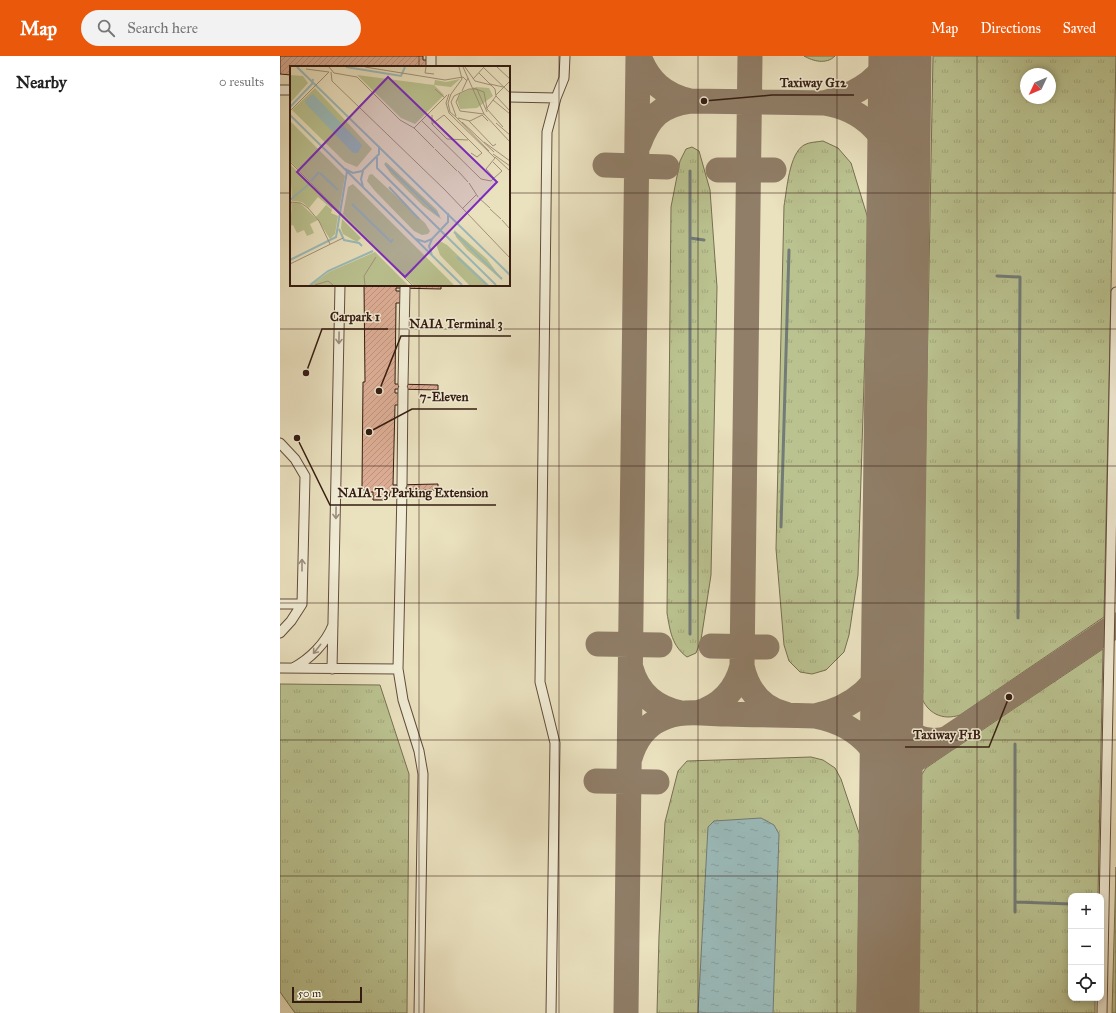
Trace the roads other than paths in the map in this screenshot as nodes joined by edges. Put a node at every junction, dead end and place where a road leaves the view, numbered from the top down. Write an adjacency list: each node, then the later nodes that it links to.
1 (565, 56): 3 (lane)
2 (510, 98): 3 (lane)
3 (556, 98): 17 (lane)
4 (340, 286): 10 (lane, one-way to 10)
5 (405, 288): 15 (lane)
6 (1116, 292): 18 (lane)
7 (280, 442): 9 (lane, one-way to 7)
8 (280, 604): 9 (lane)
9 (302, 604): 11 (lane)
10 (334, 622): 13 (lane, one-way to 13); 14 (lane)
11 (280, 633)
12 (280, 668): 13 (lane)
13 (292, 668): 14 (lane)
14 (332, 669): 15 (lane)
15 (398, 669): 16 (lane)
16 (419, 1013)
17 (551, 1013)
18 (1102, 1013)

